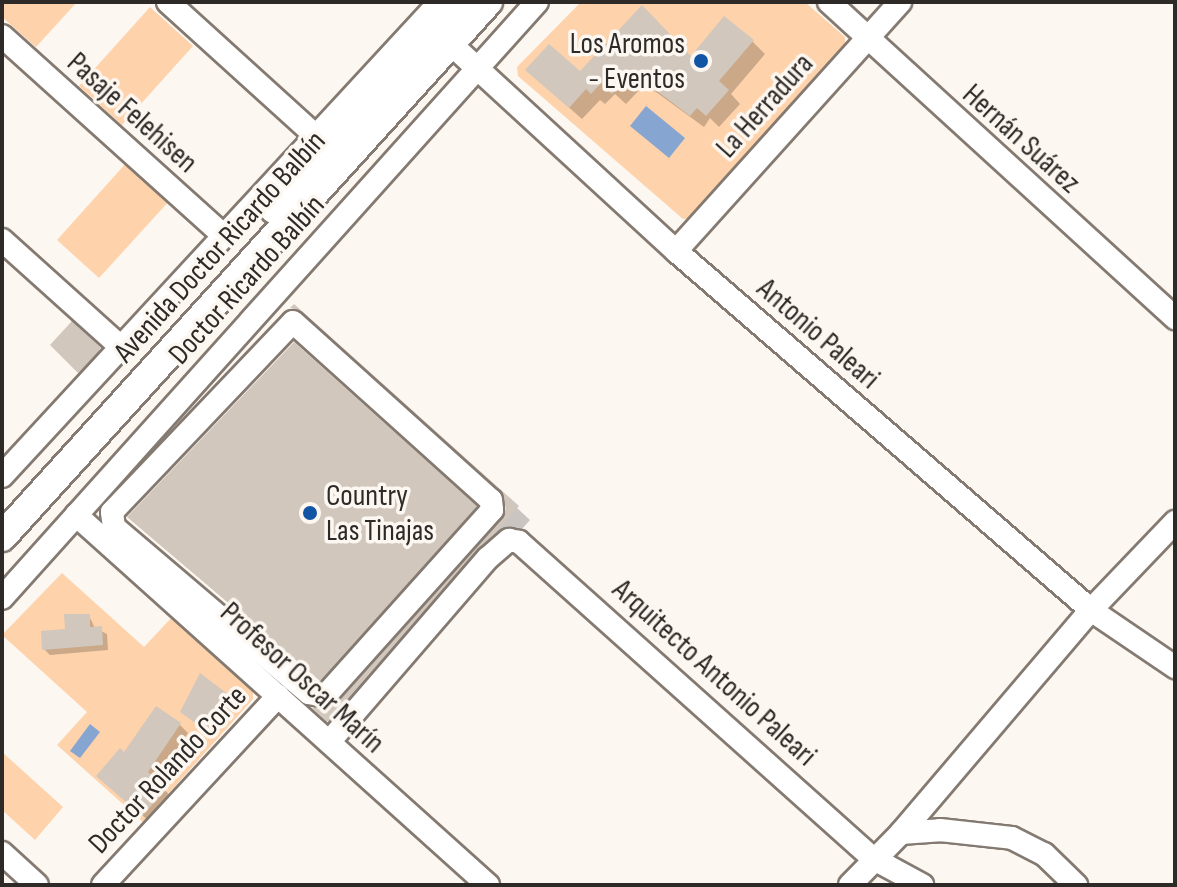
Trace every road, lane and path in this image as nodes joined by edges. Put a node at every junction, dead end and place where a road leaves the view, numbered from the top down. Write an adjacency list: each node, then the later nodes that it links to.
1 (168, 2): 11 (street)
2 (461, 2): 7 (main road, Avenida Doctor Ricardo Balbín)
3 (488, 2): 7 (main road, Avenida Doctor Ricardo Balbín)
4 (537, 2): 10 (street, Doctor Ricardo Balbín)
5 (829, 2): 9 (street, Hernán Suárez)
6 (900, 2): 9 (street, La Herradura)
7 (442, 25): 10 (street, Antonio Paleari); 11 (main road, Avenida Doctor Ricardo Balbín); 11 (street, Doctor Ricardo Balbín)
8 (2, 36): 12 (street, Pasaje Felehisen)
9 (866, 38): 14 (street, La Herradura); 15 (street, Hernán Suárez)
10 (477, 68): 14 (street, Antonio Paleari); 17 (street, Doctor Ricardo Balbín)
11 (330, 149): 12 (street, Doctor Ricardo Balbín); 20 (main road, Avenida Doctor Ricardo Balbín); 23 (main road, Avenida Doctor Ricardo Balbín)
12 (223, 235): 16 (street, Doctor Ricardo Balbín)
13 (2, 240): 16 (street)
14 (676, 251): 25 (street, Antonio Paleari)
15 (1175, 318)
16 (121, 347): 19 (street, Doctor Ricardo Balbín)
17 (181, 398): 18 (street); 21 (street, Doctor Ricardo Balbín)
18 (199, 416): 18 (street)
19 (2, 476)
20 (2, 510)
21 (76, 515): 24 (street, Doctor Ricardo Balbín); 27 (street, Profesor Oscar Marín)
22 (1175, 522): 25 (street)
23 (2, 537)
24 (2, 598)
25 (1091, 610): 26 (street, Antonio Paleari); 29 (street)
26 (1175, 667)
27 (278, 696): 28 (street, Profesor Oscar Marín); 33 (street, Doctor Rolando Corte)
28 (329, 742): 31 (street, Arquitecto Antonio Paleari); 34 (street, Profesor Oscar Marín)
29 (901, 833): 31 (street); 37 (street)
30 (2, 853): 32 (street)
31 (874, 859): 35 (street); 36 (street, Arquitecto Antonio Paleari)
32 (37, 885)
33 (103, 885)
34 (488, 885)
35 (850, 885)
36 (922, 885)
37 (1076, 885)

